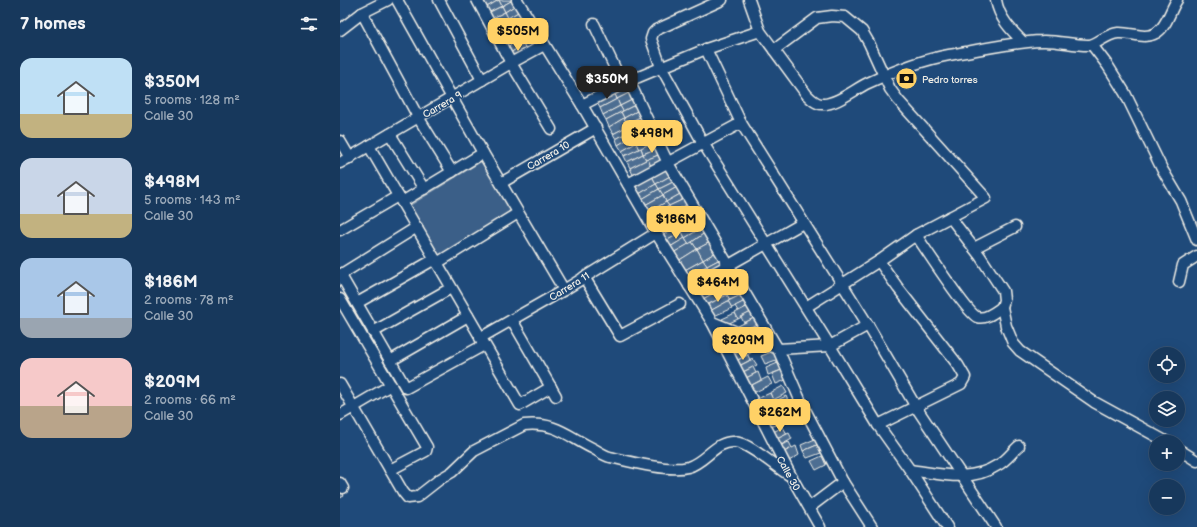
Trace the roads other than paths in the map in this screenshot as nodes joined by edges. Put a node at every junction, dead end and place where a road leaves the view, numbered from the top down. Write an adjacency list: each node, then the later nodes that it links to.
1 (388, 0): 10 (street)
2 (397, 0): 24 (street)
3 (439, 0): 22 (street)
4 (477, 0): 19 (street)
5 (517, 0): 15 (street, Calle 30)
6 (722, 0): 20 (street)
7 (750, 0): 13 (street)
8 (996, 0): 14 (street)
9 (1177, 0): 16 (street)
10 (362, 13): 12 (street); 26 (street)
11 (594, 24): 23 (street)
12 (340, 30)
13 (760, 31): 17 (street); 18 (street)
14 (1023, 42): 16 (street); 21 (street)
15 (544, 45): 19 (street, Carrera 9); 25 (street, Calle 30)
16 (1092, 45): 51 (street)
17 (706, 49): 20 (street); 27 (street)
18 (774, 50): 21 (street); 21 (street)
19 (511, 63): 22 (street, Carrera 9); 29 (street)
20 (661, 67): 23 (street); 32 (street)
21 (885, 76): 44 (street)
22 (482, 80): 24 (street, Carrera 9)
23 (625, 82): 25 (street); 37 (street)
24 (451, 98): 26 (street, Carrera 9); 34 (street)
25 (582, 105): 28 (street, Calle 30)
26 (418, 117): 30 (street, Carrera 9); 38 (street)
27 (742, 123): 32 (street); 45 (street)
28 (596, 128): 39 (street, Carrera 10); 40 (street, Calle 30)
29 (551, 129)
30 (390, 134): 33 (street, Carrera 9); 41 (street)
31 (340, 141): 35 (street)
32 (703, 143): 37 (street); 52 (street)
33 (369, 146): 35 (street, Carrera 9); 42 (street)
34 (483, 153): 38 (street); 39 (street)
35 (350, 158): 36 (street, Carrera 9)
36 (340, 163)
37 (668, 163): 40 (street); 57 (street)
38 (452, 172): 41 (street)
39 (501, 183): 43 (street)
40 (628, 184): 49 (street, Calle 30)
41 (424, 189): 42 (street)
42 (400, 199): 46 (street); 48 (street)
43 (518, 213): 55 (street); 64 (street)
44 (950, 217): 50 (street); 53 (street)
45 (803, 223): 52 (street); 61 (street)
46 (417, 227): 55 (street); 58 (street)
47 (1015, 227): 53 (street)
48 (340, 230)
49 (656, 233): 59 (street, Carrera 11); 62 (street, Calle 30)
50 (916, 235): 56 (street); 69 (street)
51 (1197, 240)
52 (766, 244): 57 (street); 68 (street)
53 (974, 248): 69 (street)
54 (1197, 256): 60 (street)
55 (436, 261): 63 (street); 66 (street)
56 (879, 261): 61 (street); 81 (street)
57 (729, 265): 62 (street); 77 (street)
58 (340, 275): 66 (street)
59 (584, 277): 64 (street, Carrera 11); 67 (street)
60 (1179, 282)
61 (843, 284): 68 (street); 73 (street)
62 (688, 286): 72 (street, Calle 30)
63 (451, 288): 70 (street); 74 (street)
64 (564, 290): 71 (street, Carrera 11)
65 (340, 299): 80 (street)
66 (357, 303): 74 (street)
67 (680, 304)
68 (806, 307): 76 (street)
69 (1002, 307): 85 (street)
70 (468, 316): 75 (street); 78 (street)
71 (512, 320): 75 (street, Carrera 11); 75 (street)
72 (712, 322): 77 (street); 91 (street, Calle 30)
73 (868, 325): 76 (street); 81 (street)
74 (373, 332): 78 (street)
75 (482, 341): 78 (street, Carrera 11)
76 (830, 346): 77 (street); 84 (street)
77 (778, 349): 93 (street)
78 (390, 361)
79 (340, 384): 82 (street)
80 (391, 385): 82 (street); 89 (street)
81 (916, 407): 84 (street); 92 (street)
82 (354, 408): 83 (street); 89 (street)
83 (340, 415)
84 (878, 426): 90 (street)
85 (1153, 435)
86 (1018, 446): 92 (street)
87 (1185, 453): 88 (street)
88 (1197, 461)
89 (390, 470): 91 (street)
90 (910, 470): 92 (street); 97 (street)
91 (790, 476): 94 (street, Calle 30)
92 (962, 477): 98 (street)
93 (843, 482): 94 (street); 96 (street)
94 (810, 507): 95 (street, Calle 30)
95 (820, 527)
96 (872, 527)
97 (947, 527)
98 (996, 527)

